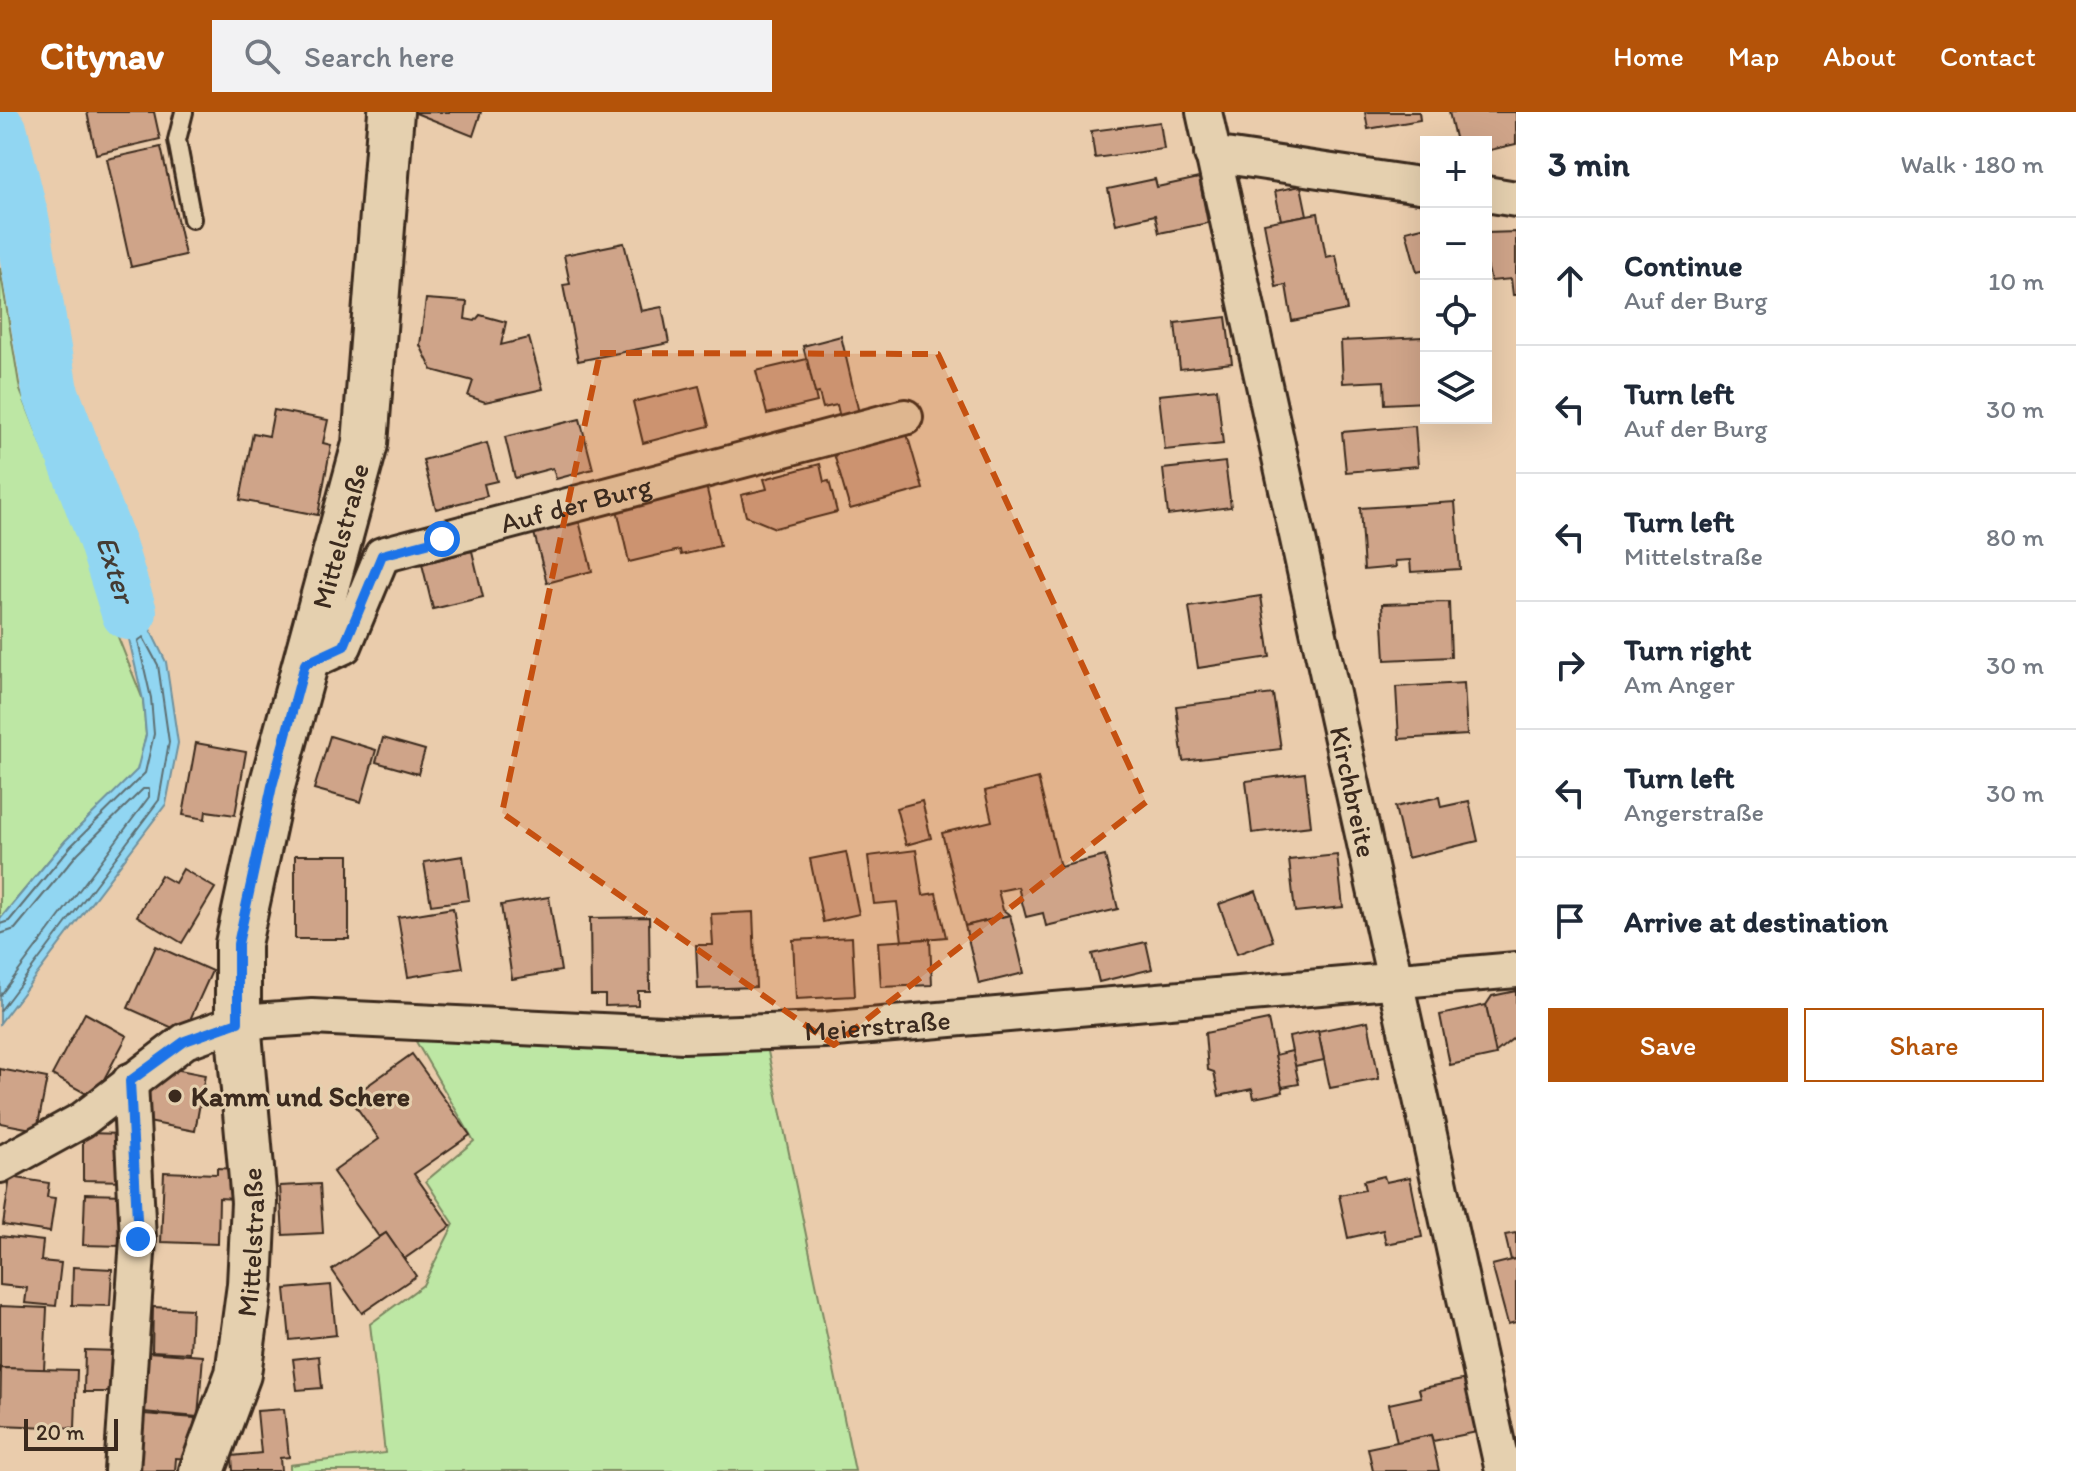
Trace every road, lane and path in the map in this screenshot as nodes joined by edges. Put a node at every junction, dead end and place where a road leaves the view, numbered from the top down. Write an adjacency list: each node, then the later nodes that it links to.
1 (184, 112): 8 (lane)
2 (391, 112): 10 (main road, Mittelstraße)
3 (1204, 112): 4 (street, Kirchbreite)
4 (1212, 154): 5 (street); 12 (street, Kirchbreite)
5 (1420, 185)
6 (1492, 195): 7 (street)
7 (1516, 199)
8 (192, 219)
9 (905, 417): 10 (street, Auf der Burg)
10 (305, 664): 13 (main road, Mittelstraße)
11 (1516, 970): 12 (street, Meierstraße)
12 (1395, 979): 13 (street, Meierstraße); 18 (street, Kirchbreite)
13 (238, 1022): 14 (street, Meierstraße); 17 (main road, Mittelstraße)
14 (130, 1081): 15 (street, Meierstraße); 16 (street)
15 (0, 1165)
16 (122, 1471)
17 (202, 1471)
18 (1503, 1471)

